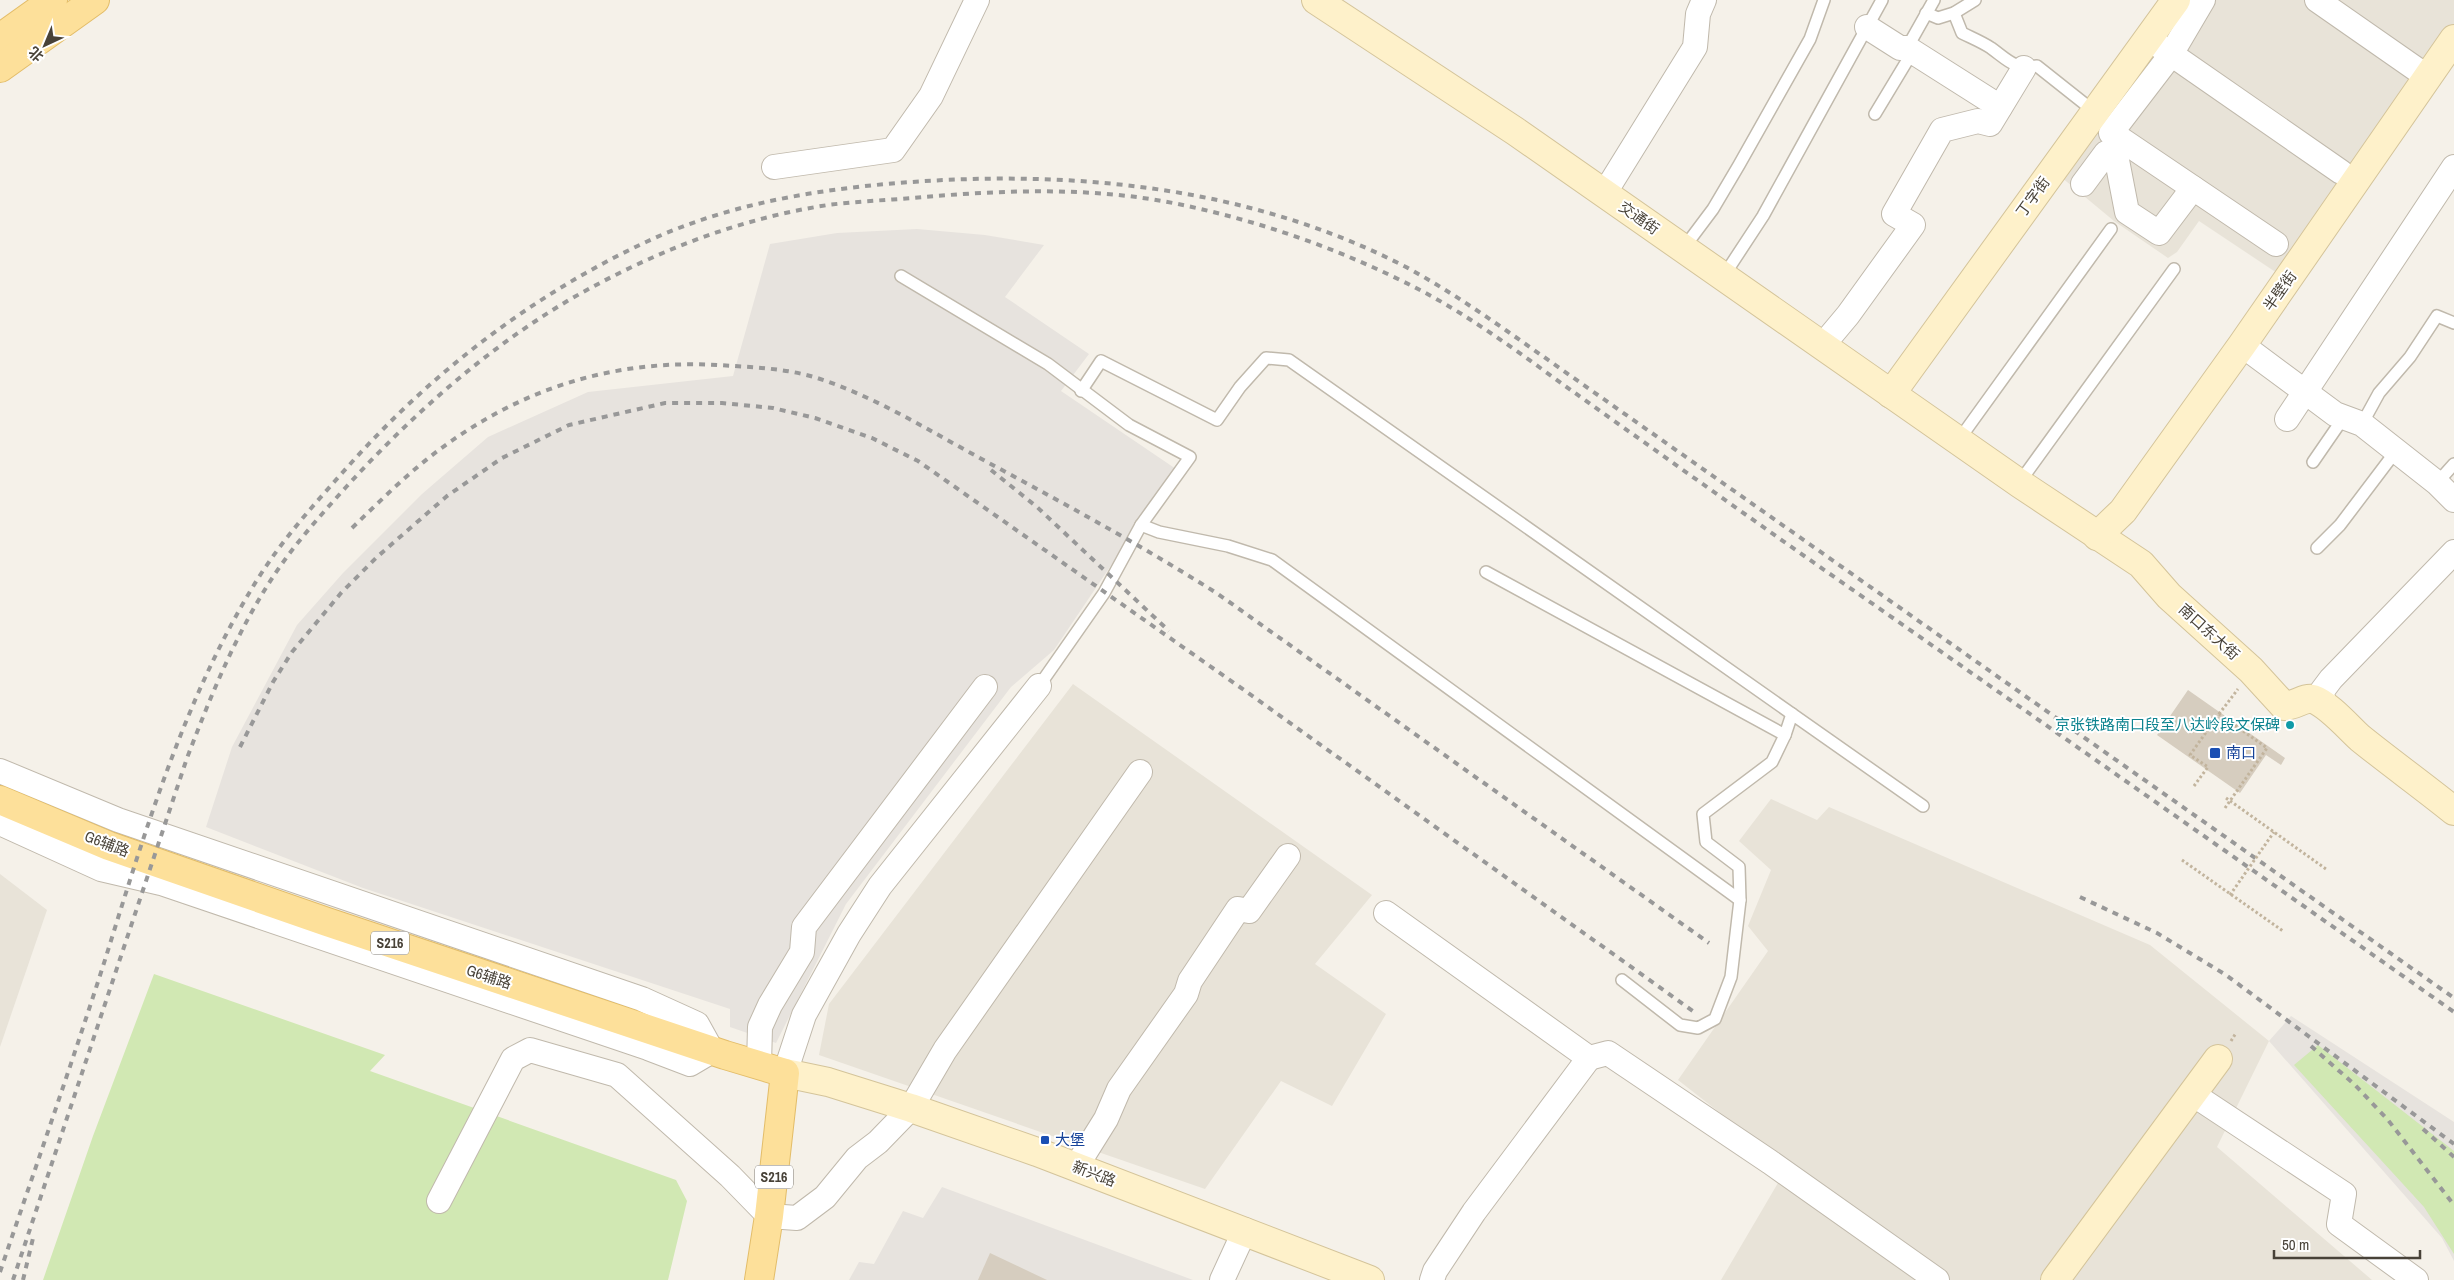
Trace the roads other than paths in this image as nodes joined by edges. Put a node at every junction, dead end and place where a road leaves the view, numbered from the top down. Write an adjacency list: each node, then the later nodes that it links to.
1 (53, 0): 16 (main road)
2 (95, 0): 21 (main road)
3 (977, 0): 28 (street)
4 (1316, 0): 33 (street, 交通街)
5 (1704, 0): 33 (street)
6 (1824, 0): 36 (lane)
7 (1882, 0): 15 (lane)
8 (1934, 0): 13 (lane)
9 (1975, 0): 14 (lane)
10 (2176, 0): 17 (street, 丁字街)
11 (2203, 0): 20 (street)
12 (2317, 0): 23 (street)
13 (1926, 13): 14 (lane); 19 (lane)
14 (1954, 13): 22 (lane)
15 (1867, 27): 19 (street); 39 (lane)
16 (0, 38)
17 (2149, 38): 20 (street); 25 (street, 丁字街)
18 (2454, 39): 41 (street, 半壁街)
19 (1907, 48): 24 (street); 26 (lane)
20 (2170, 56): 27 (street); 30 (street)
21 (0, 68)
22 (2024, 68): 24 (street); 25 (lane)
23 (2416, 69)
24 (2000, 107): 42 (street)
25 (2095, 112): 45 (street, 丁字街)
26 (1875, 114)
27 (2117, 144): 31 (street); 32 (street); 32 (street)
28 (774, 167)
29 (2454, 167): 44 (street)
30 (2341, 172)
31 (2083, 184)
32 (2193, 188): 35 (street)
33 (1604, 194): 36 (street, 交通街)
34 (2111, 229): 48 (lane)
35 (2276, 244)
36 (1683, 249): 39 (street, 交通街)
37 (2174, 269): 52 (lane)
38 (901, 276): 43 (lane)
39 (1723, 277): 42 (street, 交通街)
40 (2454, 323): 47 (lane)
41 (2242, 345): 44 (street); 56 (street, 半壁街)
42 (1822, 346): 45 (street, 交通街)
43 (1081, 391): 55 (lane); 63 (lane)
44 (2307, 391): 46 (street); 47 (street)
45 (1891, 394): 48 (street, 交通街)
46 (2286, 419)
47 (2353, 421): 49 (street); 50 (lane)
48 (1958, 441): 52 (street, 南口东大街)
49 (2396, 451): 53 (street); 57 (lane)
50 (2313, 462)
51 (2454, 464): 53 (lane)
52 (2019, 483): 56 (street, 南口东大街)
53 (2437, 483): 54 (street)
54 (2454, 500)
55 (1141, 525): 60 (lane); 72 (lane)
56 (2097, 536): 62 (street, 南口东大街)
57 (2317, 548)
58 (2454, 552): 62 (street)
59 (1486, 572): 64 (lane)
60 (1039, 686): 80 (street)
61 (986, 687): 79 (street)
62 (2324, 706): 69 (street, 南口东大街)
63 (1792, 714): 64 (lane); 68 (lane)
64 (1784, 735): 72 (lane)
65 (0, 771): 76 (street)
66 (1140, 772): 83 (street)
67 (0, 800): 76 (main road, G6辅路 / S216)
68 (1923, 806)
69 (2454, 810)
70 (0, 823): 75 (street)
71 (1288, 856): 84 (street)
72 (1740, 900): 74 (lane)
73 (1386, 913): 77 (street)
74 (1622, 980)
75 (648, 1048): 76 (street); 81 (street)
76 (712, 1051): 79 (main road, G6辅路 / S216)
77 (1589, 1058): 91 (street); 92 (street)
78 (2218, 1059): 82 (street)
79 (759, 1065): 80 (main road, G6辅路 / S216)
80 (785, 1073): 83 (street, 新兴路); 86 (main road, S216)
81 (617, 1075): 85 (street); 86 (street)
82 (2191, 1093): 93 (street); 94 (street)
83 (911, 1108): 84 (street, 新兴路); 86 (street)
84 (1076, 1167): 87 (street, 新兴路)
85 (439, 1201)
86 (769, 1216): 88 (main road, S216)
87 (1245, 1230): 89 (street); 90 (street, 新兴路)
88 (759, 1280)
89 (1222, 1280)
90 (1370, 1280)
91 (1432, 1280)
92 (1937, 1280)
93 (2055, 1280)
94 (2416, 1280)

